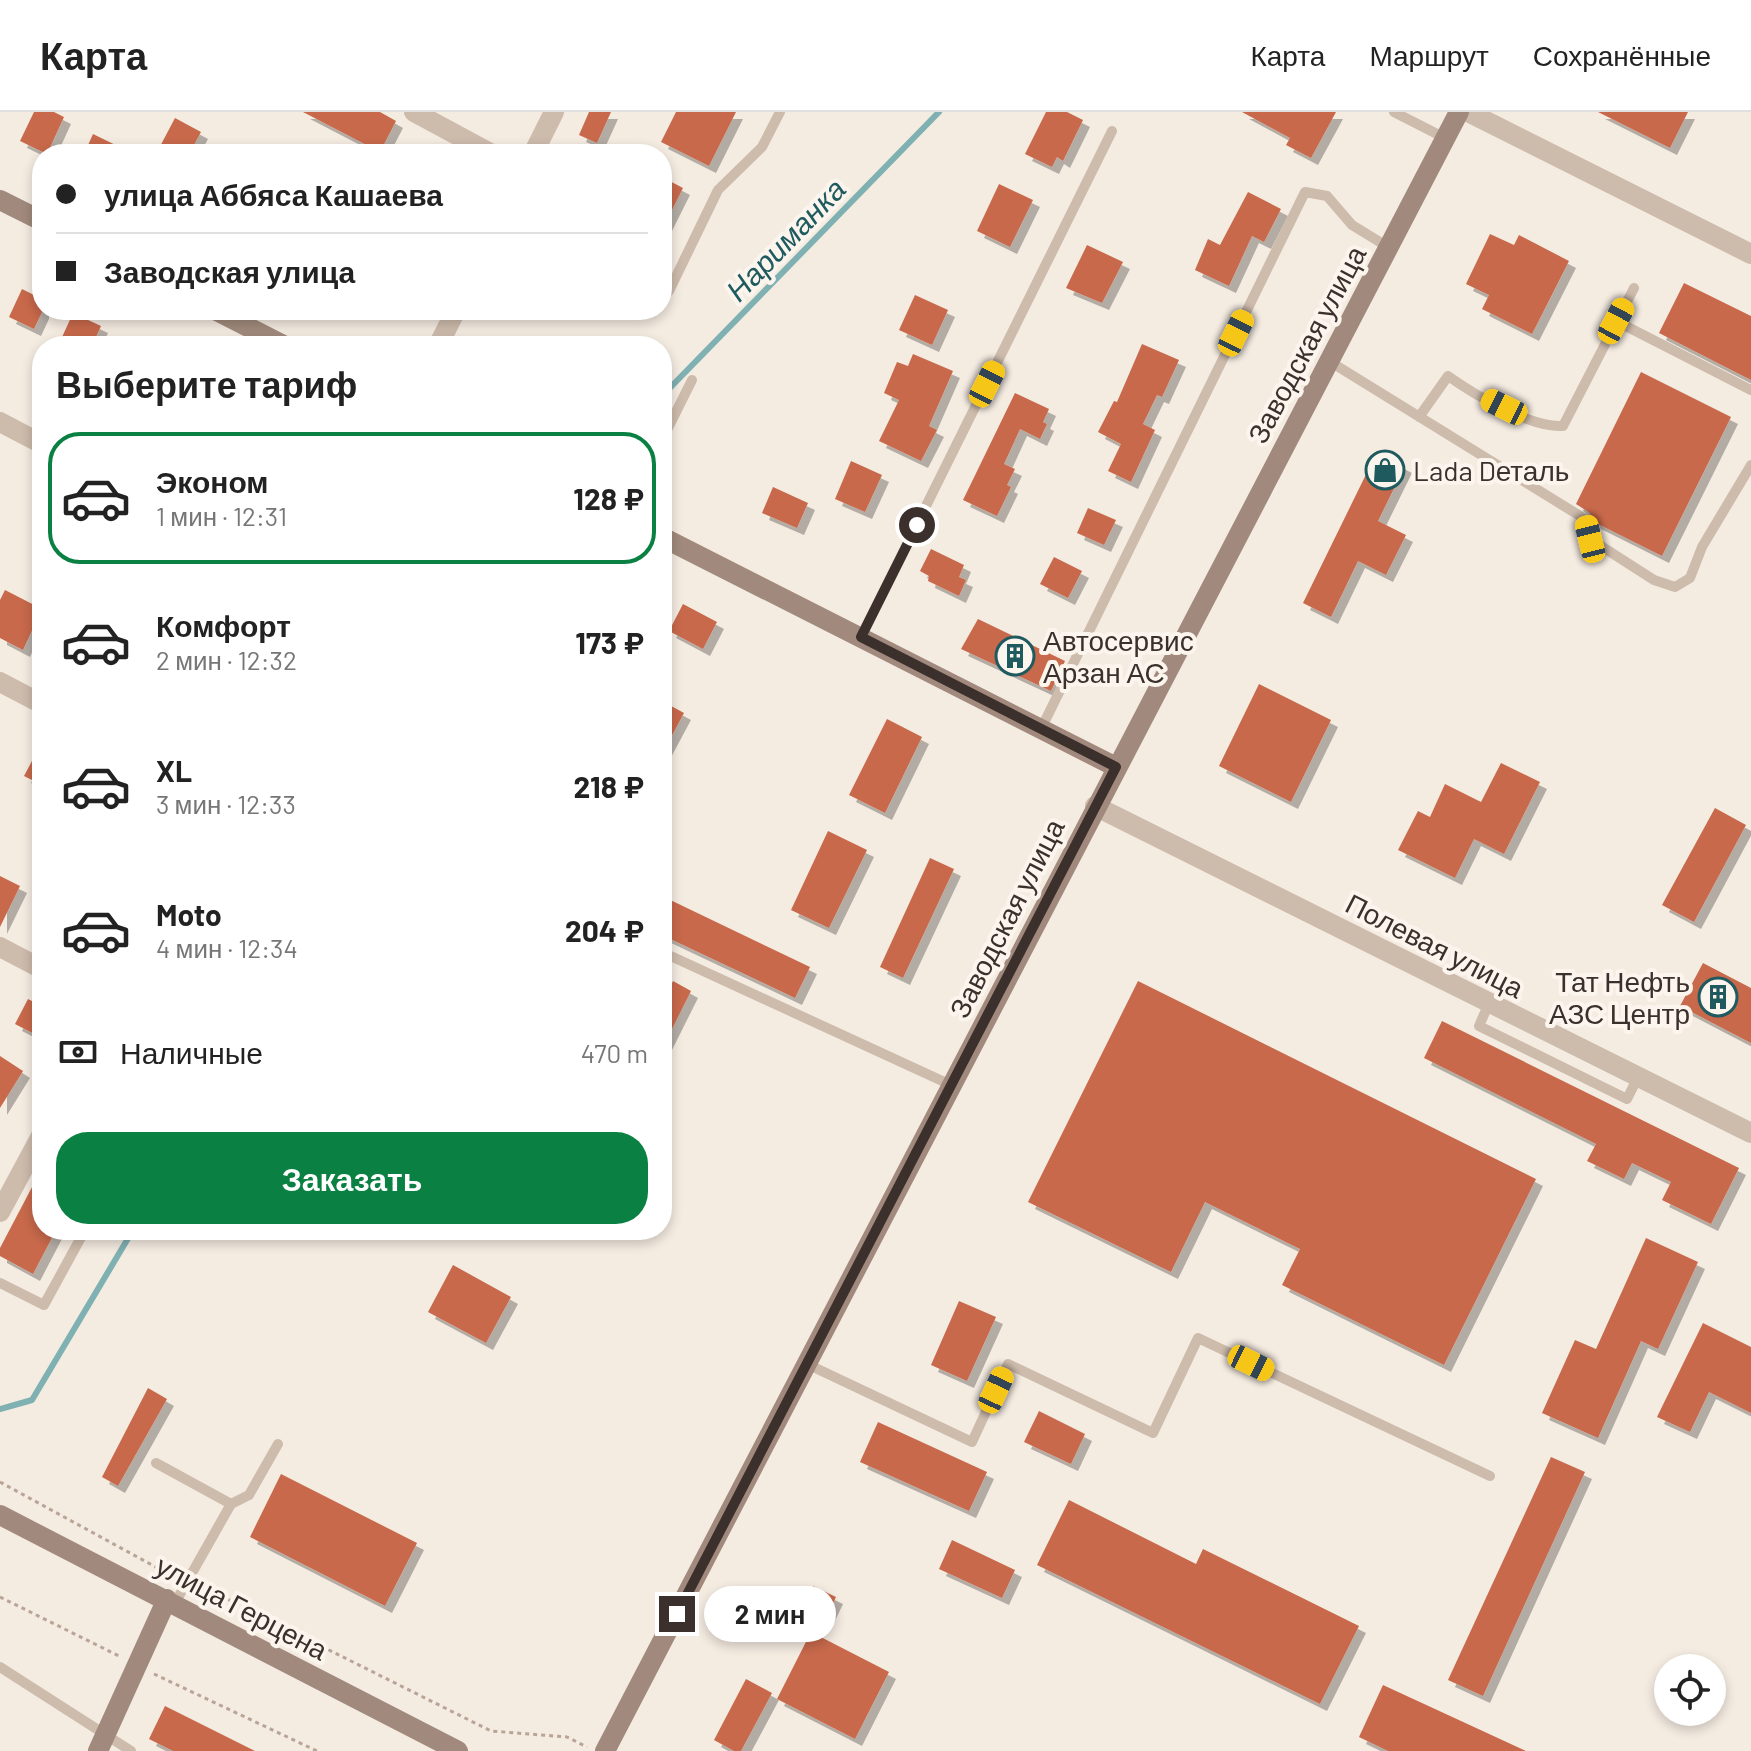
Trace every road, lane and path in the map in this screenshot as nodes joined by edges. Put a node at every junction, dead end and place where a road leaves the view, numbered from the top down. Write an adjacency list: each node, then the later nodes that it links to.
1 (414, 112): 9 (street)
2 (554, 112): 10 (street)
3 (780, 112): 15 (lane)
4 (1394, 112): 8 (lane)
5 (1459, 112): 8 (street, Заводская улица)
6 (1468, 112): 14 (street)
7 (1112, 131): 29 (lane)
8 (1445, 138): 13 (street, Заводская улица)
9 (473, 144)
10 (538, 144)
11 (0, 200): 12 (street)
12 (32, 216)
13 (1388, 247): 20 (street, Заводская улица); 32 (lane)
14 (1751, 254)
15 (672, 285)
16 (1634, 288): 18 (lane)
17 (234, 320): 19 (street)
18 (1616, 321): 22 (lane); 23 (lane)
19 (266, 336)
20 (1329, 361): 23 (lane); 33 (street, Заводская улица)
21 (692, 380): 24 (lane)
22 (1751, 390)
23 (1419, 417): 27 (lane)
24 (672, 420)
25 (0, 422): 26 (street)
26 (32, 439)
27 (1751, 465)
28 (672, 542): 29 (street)
29 (861, 637): 32 (street)
30 (0, 682): 31 (street)
31 (32, 699)
32 (1041, 729): 33 (street)
33 (1116, 767): 34 (street, Заводская улица)
34 (1095, 806): 38 (street, Заводская улица); 39 (street, Полевая улица)
35 (0, 947): 37 (street)
36 (672, 956): 38 (lane)
37 (32, 964)
38 (951, 1085): 44 (street, Заводская улица)
39 (1751, 1133)
40 (32, 1152): 41 (street)
41 (1, 1207)
42 (80, 1240): 43 (lane)
43 (0, 1283)
44 (807, 1364): 47 (lane); 61 (street, Заводская улица)
45 (278, 1444): 49 (lane)
46 (156, 1463): 49 (lane)
47 (1490, 1476)
48 (0, 1482): 51 (path)
49 (231, 1504): 51 (lane)
50 (0, 1515): 53 (street, улица Герцена)
51 (186, 1584): 53 (lane); 60 (path)
52 (0, 1597): 54 (path)
53 (171, 1601): 54 (street); 59 (street, улица Герцена)
54 (137, 1665): 56 (street); 58 (path)
55 (0, 1667): 56 (lane)
56 (102, 1744): 57 (lane)
57 (131, 1751)
58 (317, 1751)
59 (458, 1751)
60 (594, 1751)
61 (605, 1751)

